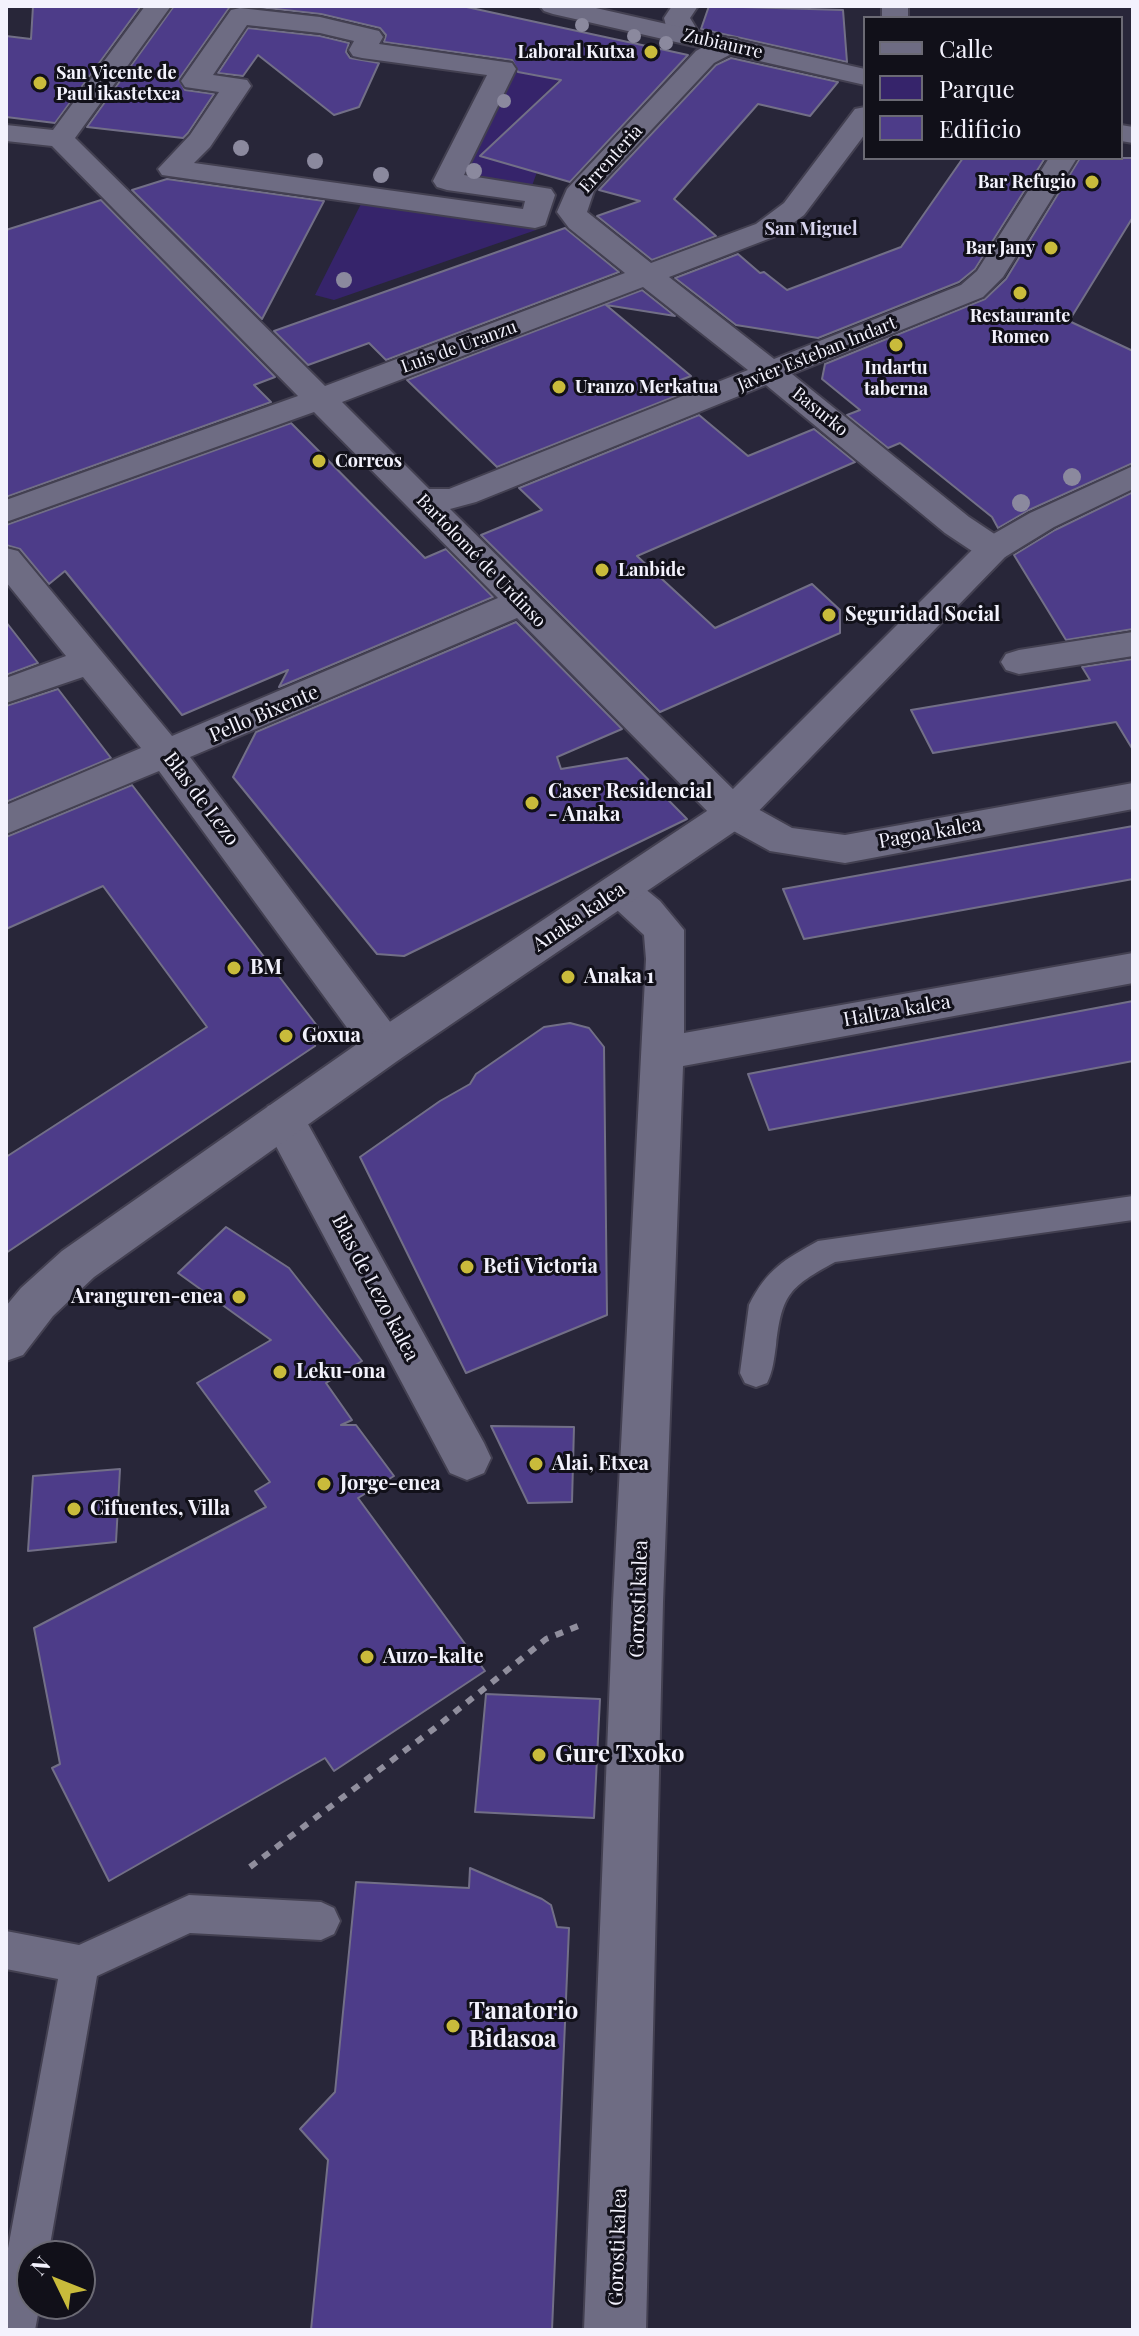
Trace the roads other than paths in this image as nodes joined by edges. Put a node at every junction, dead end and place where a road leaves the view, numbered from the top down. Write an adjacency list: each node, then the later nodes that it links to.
1 (158, 6): 10 (street)
2 (553, 6): 4 (street, Zubiaurre)
3 (685, 6): 5 (street)
4 (576, 9): 5 (street, Zubiaurre)
5 (688, 36): 6 (street, Zubiaurre)
6 (728, 45): 7 (street, Zubiaurre); 13 (street, Errenteria)
7 (863, 77)
8 (863, 118): 13 (street, Luis de Uranzu)
9 (6, 133): 10 (street)
10 (60, 139): 15 (street, Bartolomé de Urdinso)
11 (200, 141): 11 (street)
12 (1062, 160): 14 (street, Javier Esteban Indart)
13 (647, 275): 14 (street, Basurko); 15 (street, Luis de Uranzu)
14 (769, 371): 17 (street, Javier Esteban Indart); 19 (street, Basurko)
15 (321, 399): 17 (street, Bartolomé de Urdinso); 18 (street, Luis de Uranzu)
16 (1133, 476): 19 (street, Anaka kalea)
17 (420, 499): 21 (street, Bartolomé de Urdinso)
18 (6, 512)
19 (993, 549): 28 (street, Anaka kalea)
20 (6, 559): 24 (street, Blas de Lezo)
21 (519, 601): 26 (street, Pello Bixente); 28 (street, Bartolomé de Urdinso)
22 (1133, 644): 23 (street)
23 (1019, 662)
24 (94, 663): 25 (street); 26 (street, Blas de Lezo)
25 (6, 691)
26 (167, 754): 29 (street, Pello Bixente); 32 (street, Blas de Lezo)
27 (1133, 796): 28 (street, Pagoa kalea)
28 (733, 813): 30 (street, Anaka kalea)
29 (6, 820)
30 (619, 889): 32 (street, Anaka kalea); 33 (street, Gorosti kalea)
31 (1133, 968): 33 (street, Haltza kalea)
32 (385, 1047): 34 (street, Anaka kalea)
33 (662, 1053): 43 (street, Gorosti kalea)
34 (283, 1118): 36 (street, Anaka kalea); 38 (street, Blas de Lezo kalea)
35 (1133, 1208): 37 (lane)
36 (6, 1341)
37 (756, 1373)
38 (467, 1458)
39 (321, 1921): 41 (lane)
40 (6, 1950): 41 (lane)
41 (80, 1964): 42 (lane)
42 (14, 2330)
43 (615, 2330)

